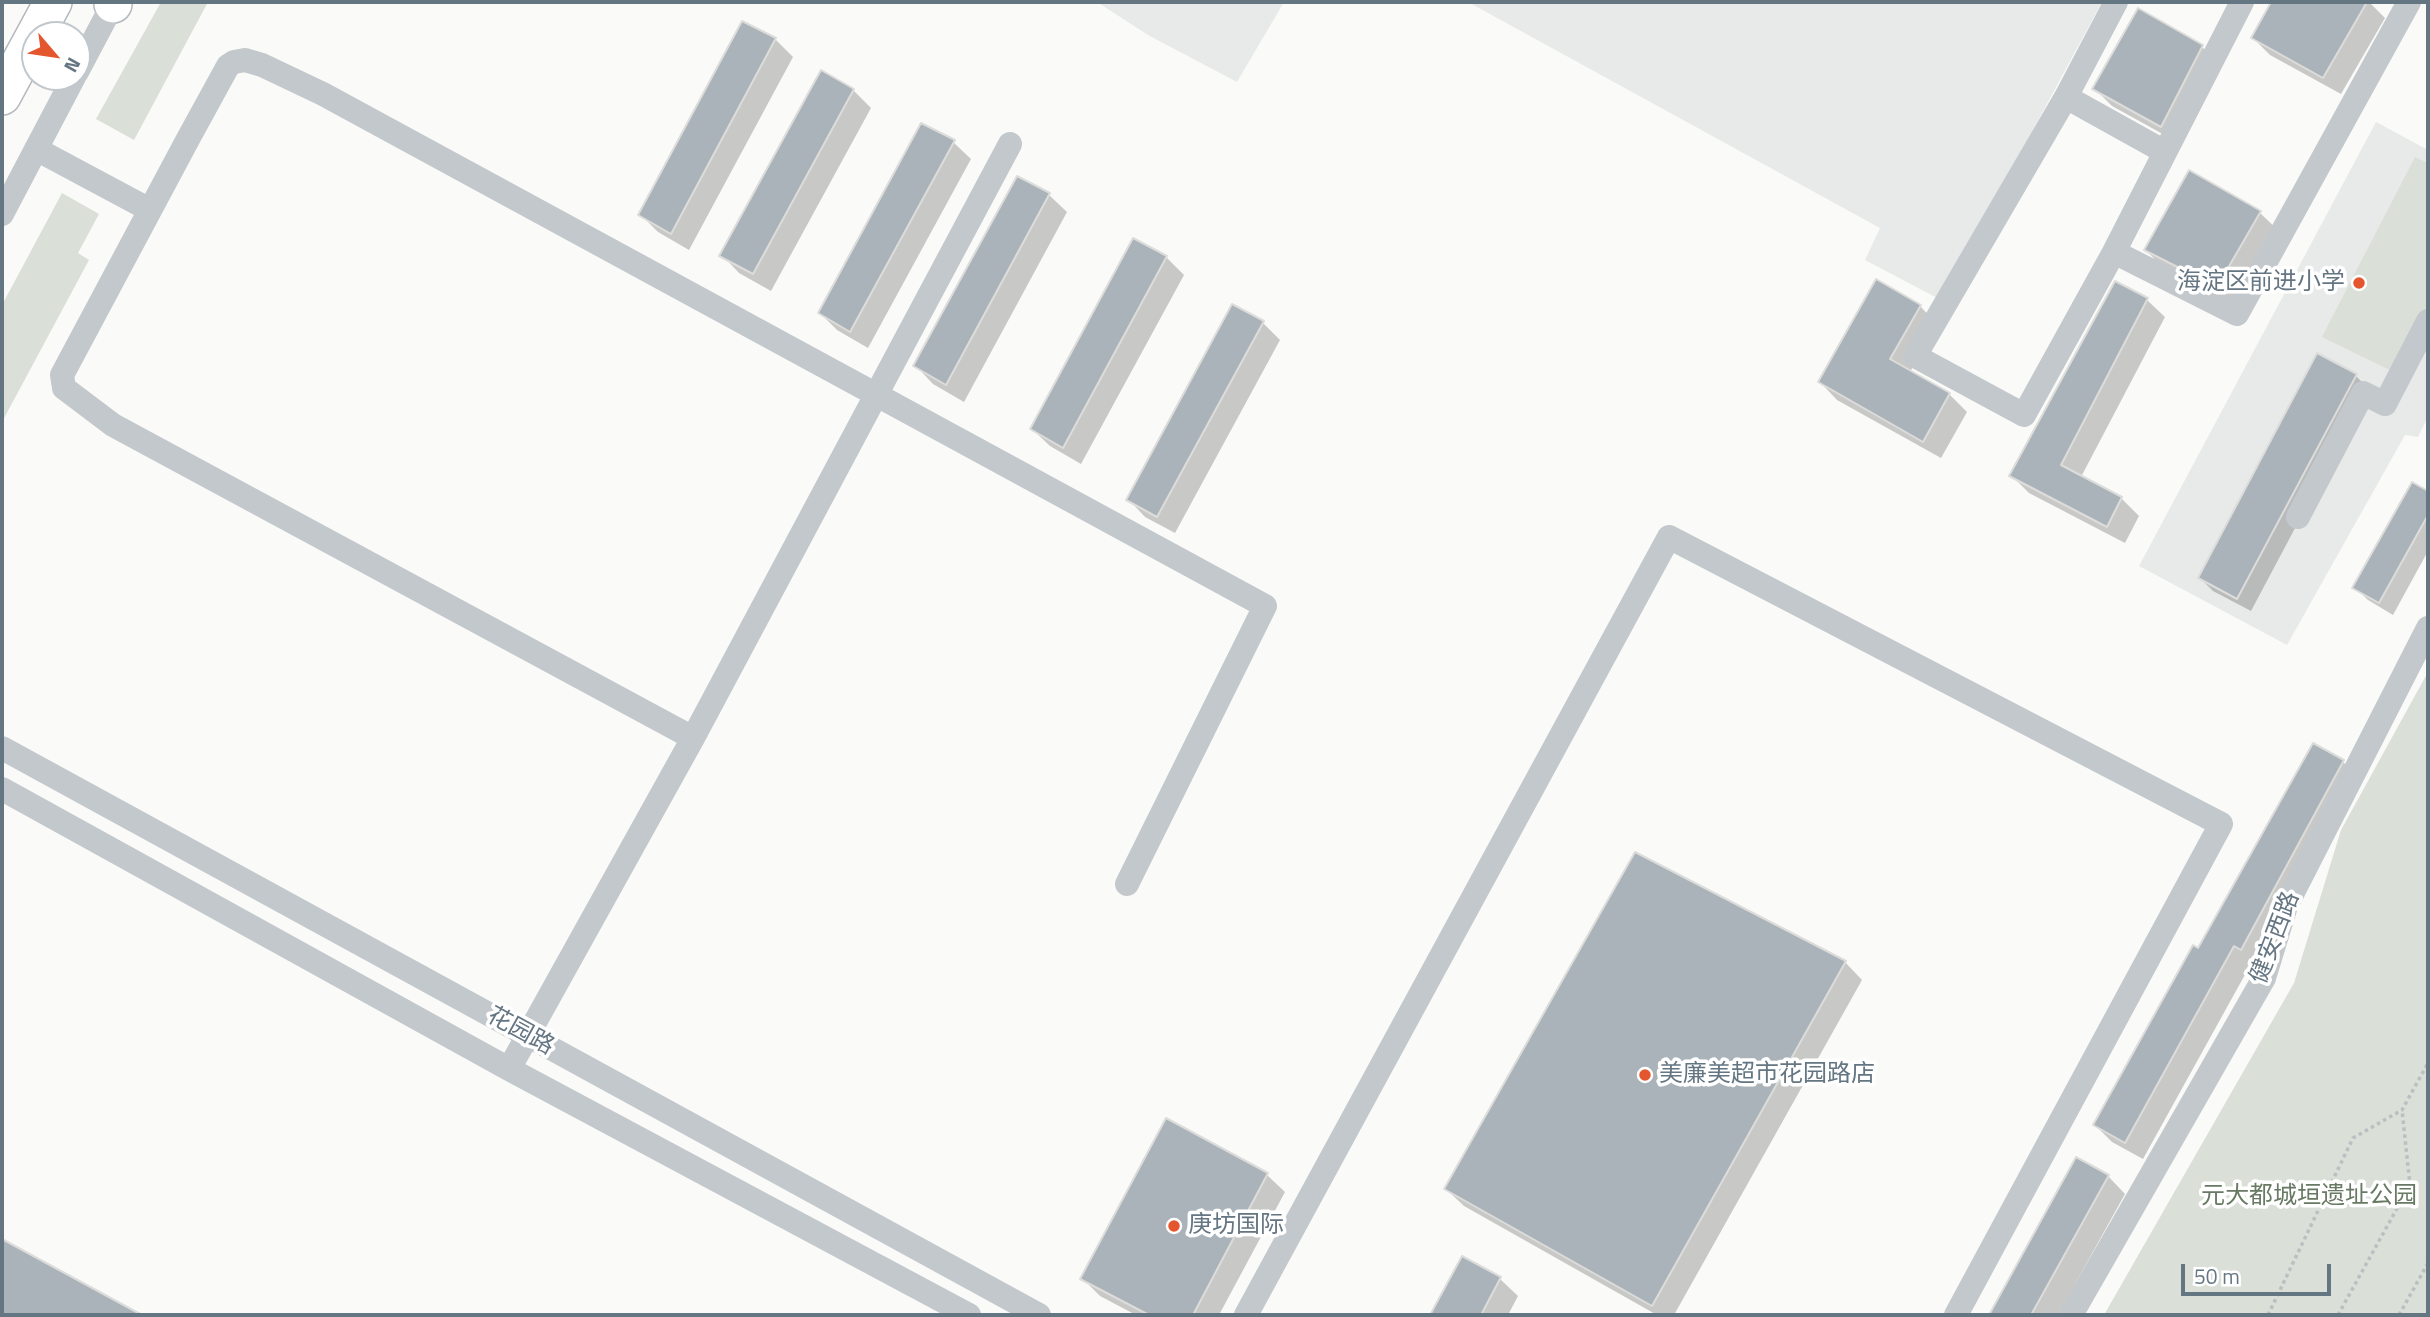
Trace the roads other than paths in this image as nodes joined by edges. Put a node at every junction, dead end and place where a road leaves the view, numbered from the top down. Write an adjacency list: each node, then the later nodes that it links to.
1 (53, 2): 8 (highway)
2 (2116, 2): 9 (street)
3 (2242, 2): 12 (street)
4 (2409, 2): 15 (street)
5 (113, 3): 6 (street)
6 (91, 45)
7 (67, 91): 11 (street)
8 (2, 96)
9 (2066, 97): 12 (street); 15 (street)
10 (1010, 144): 17 (street)
11 (36, 149): 13 (street); 14 (street)
12 (2165, 152): 15 (street)
13 (150, 210): 17 (street); 20 (street)
14 (2, 214)
15 (2114, 252)
16 (2428, 321): 18 (street)
17 (877, 393): 20 (street); 23 (street)
18 (2298, 517)
19 (2428, 628): 32 (street, 健安西路)
20 (693, 738): 26 (street)
21 (2, 748): 24 (street, 花园路)
22 (2, 789): 25 (street, 花园路)
23 (1127, 884)
24 (354, 940): 25 (street); 26 (street, 花园路)
25 (336, 974): 27 (street, 花园路)
26 (528, 1036): 27 (street); 29 (street, 花园路)
27 (509, 1069): 28 (street, 花园路)
28 (969, 1315)
29 (1039, 1315)
30 (1246, 1315): 31 (street)
31 (1956, 1315)
32 (2071, 1315)

